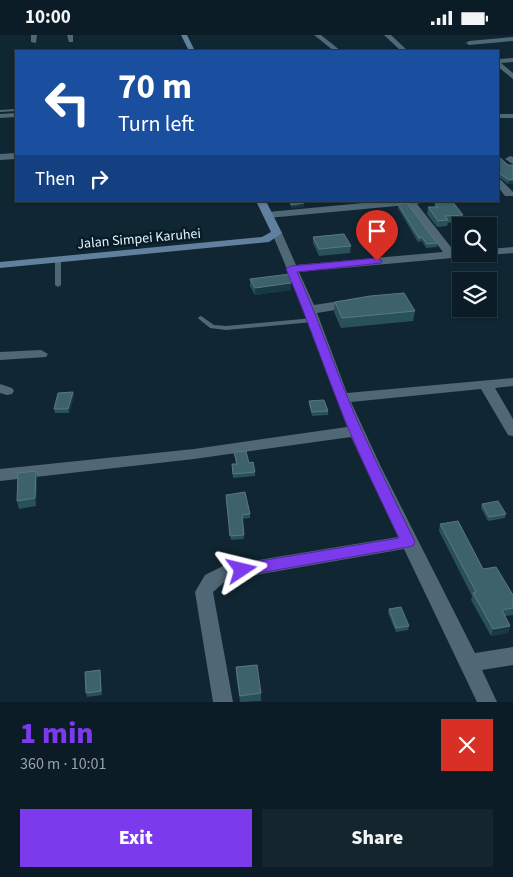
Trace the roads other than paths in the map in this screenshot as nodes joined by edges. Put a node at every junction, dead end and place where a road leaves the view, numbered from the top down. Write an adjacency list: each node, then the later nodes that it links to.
1 (184, 35): 5 (main road)
2 (317, 35): 6 (street)
3 (387, 35): 7 (street)
4 (513, 39): 8 (street)
5 (192, 50)
6 (337, 50)
7 (404, 50)
8 (479, 50)
9 (513, 60): 10 (street)
10 (499, 63)
11 (499, 64): 12 (street)
12 (513, 77)
13 (15, 110): 14 (lane)
14 (0, 111)
15 (15, 115): 17 (street)
16 (513, 115): 18 (street)
17 (0, 116)
18 (499, 117)
19 (15, 155): 20 (street)
20 (0, 157)
21 (499, 183): 22 (street)
22 (511, 193)
23 (262, 202): 26 (main road)
24 (415, 202): 25 (street); 28 (street)
25 (379, 203): 26 (street)
26 (268, 215): 27 (main road)
27 (277, 233): 32 (main road, Jalan Simpei Karuhei); 34 (street)
28 (452, 248)
29 (513, 249): 30 (street)
30 (497, 251)
31 (452, 254): 34 (street)
32 (58, 260): 33 (main road, Jalan Simpei Karuhei); 35 (lane)
33 (0, 265)
34 (291, 269): 37 (street)
35 (58, 285)
36 (367, 301): 37 (street)
37 (311, 315): 38 (lane); 43 (street)
38 (201, 318)
39 (41, 354): 40 (street)
40 (0, 356)
41 (513, 382): 42 (street)
42 (485, 384): 43 (street); 45 (street)
43 (342, 398): 44 (street)
44 (356, 431): 46 (street); 47 (street)
45 (513, 431)
46 (0, 475)
47 (408, 542): 49 (street); 50 (street)
48 (513, 656): 49 (street)
49 (470, 663): 51 (street)
50 (223, 702)
51 (487, 702)

